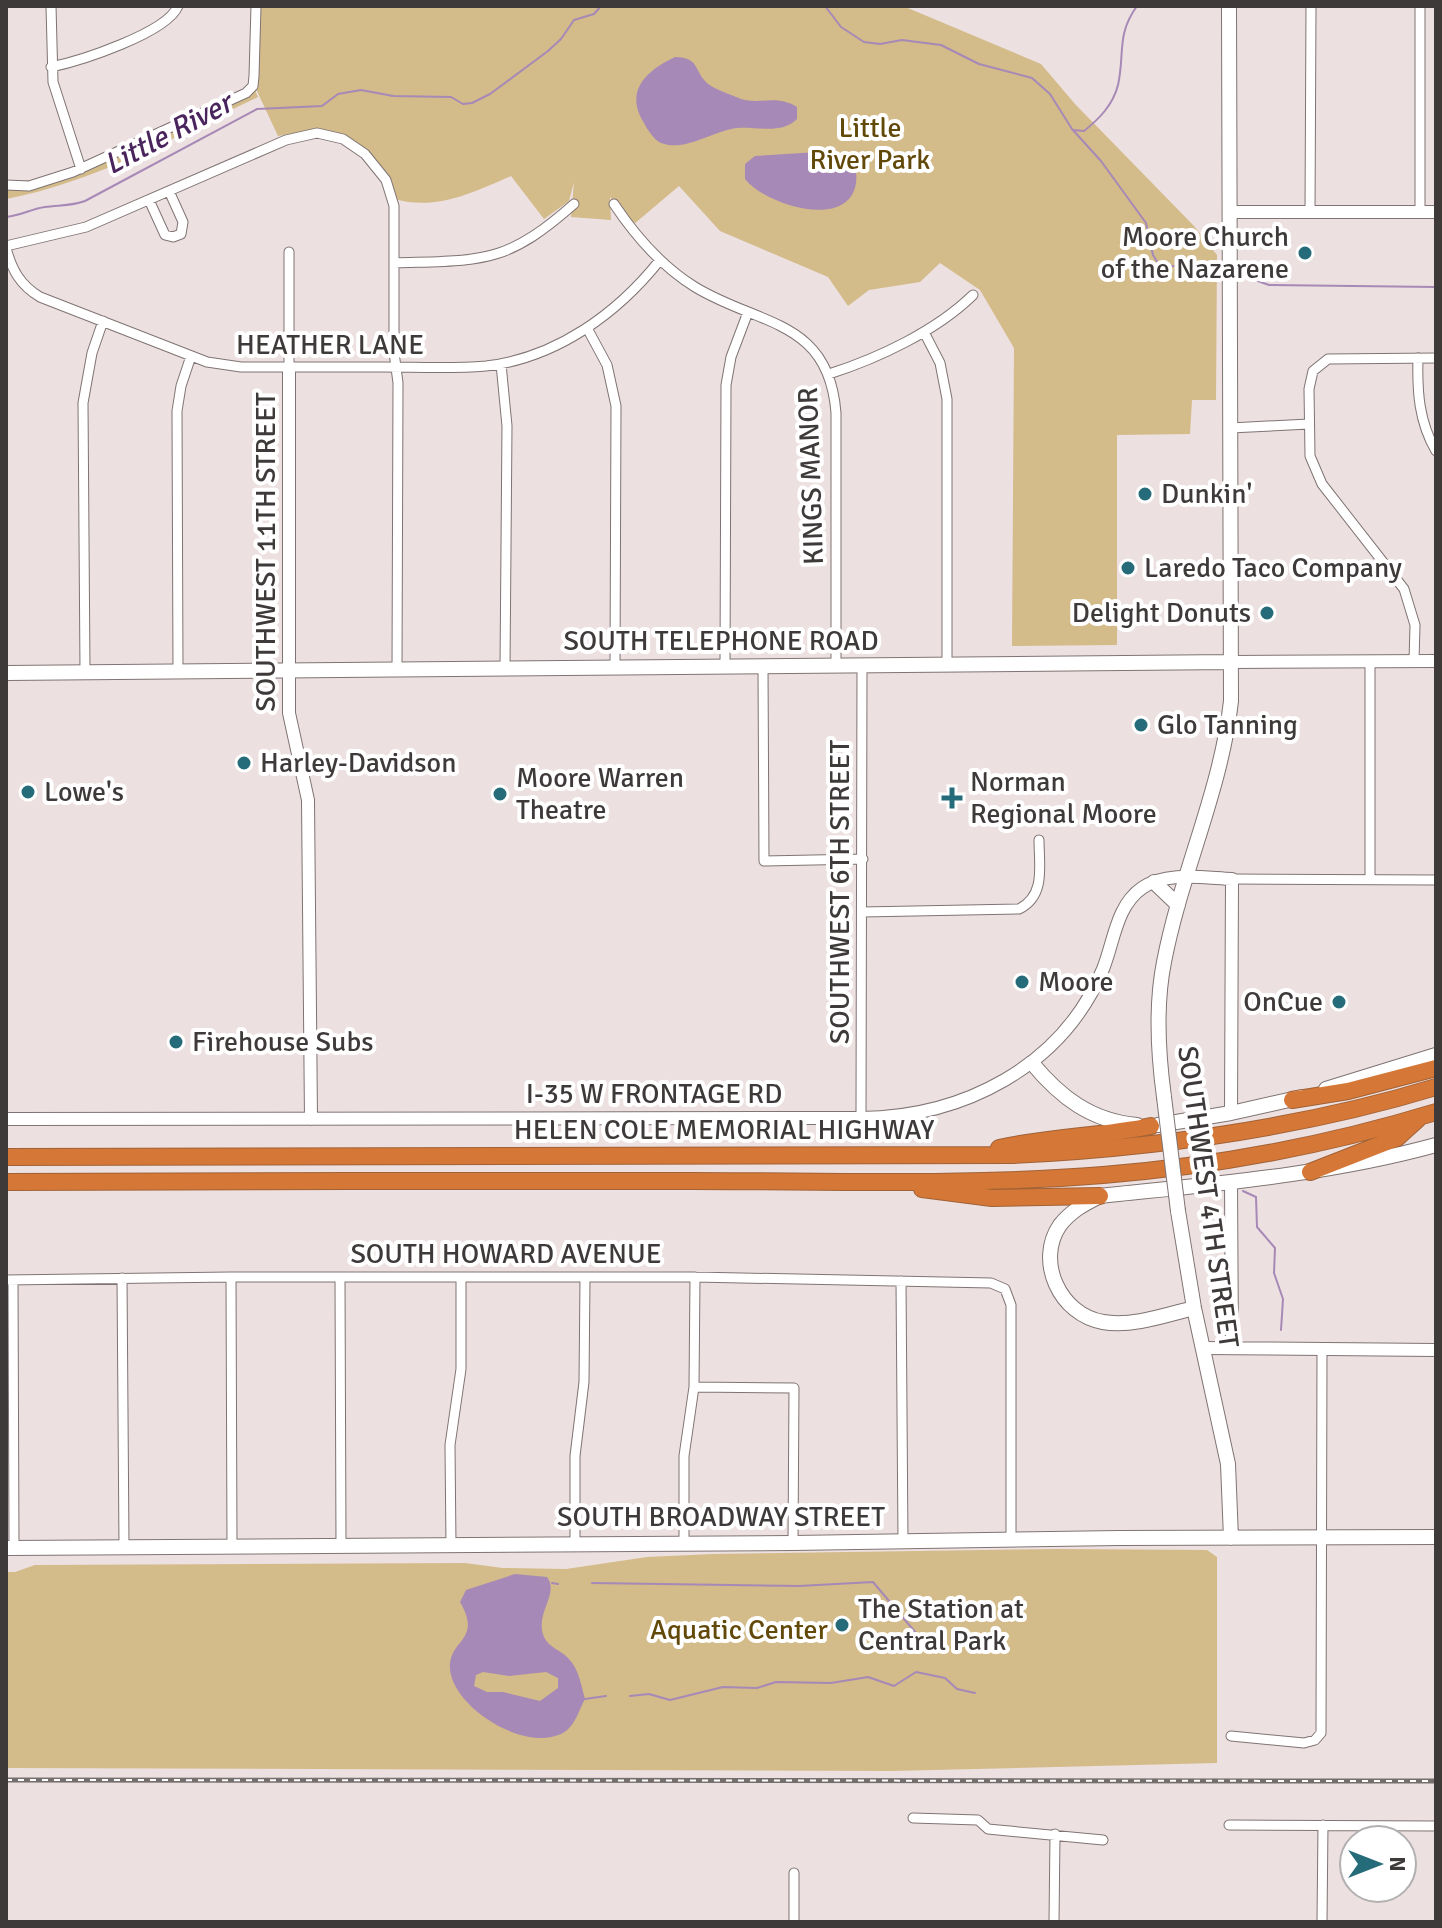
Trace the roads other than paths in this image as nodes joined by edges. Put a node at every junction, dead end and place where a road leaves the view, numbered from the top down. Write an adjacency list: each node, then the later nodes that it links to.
1 (51, 6): 7 (street)
2 (178, 6): 7 (street)
3 (256, 6): 8 (street)
4 (1229, 6): 14 (main road, SOUTHWEST 4TH STREET)
5 (1311, 6): 15 (street)
6 (1420, 6): 16 (street)
7 (51, 67): 8 (street)
8 (81, 169): 9 (street)
9 (6, 185)
10 (169, 191): 11 (street); 11 (street); 21 (street)
11 (149, 200): 18 (street)
12 (574, 204): 21 (street)
13 (614, 204): 20 (street, KINGS MANOR)
14 (1231, 212): 15 (street); 35 (main road, SOUTHWEST 4TH STREET)
15 (1310, 212): 16 (street)
16 (1420, 212): 17 (street)
17 (1436, 212)
18 (6, 247): 24 (street, HEATHER LANE)
19 (289, 252): 31 (street)
20 (660, 260): 23 (street, KINGS MANOR); 25 (street, HEATHER LANE)
21 (395, 263): 32 (street)
22 (973, 295): 26 (street)
23 (748, 312): 33 (street, KINGS MANOR); 42 (street)
24 (103, 321): 27 (street, HEATHER LANE); 48 (street)
25 (587, 328): 30 (street, HEATHER LANE); 45 (street)
26 (924, 332): 33 (street); 41 (street)
27 (191, 356): 31 (street, HEATHER LANE); 49 (street)
28 (1418, 358): 29 (street); 34 (street); 36 (street)
29 (1436, 358)
30 (501, 364): 32 (street, HEATHER LANE); 47 (street)
31 (289, 367): 32 (street, HEATHER LANE); 50 (street, SOUTHWEST 11TH STREET)
32 (396, 367): 51 (street)
33 (829, 374): 43 (street, KINGS MANOR)
34 (1309, 424): 35 (street); 38 (street)
35 (1230, 428): 40 (main road, SOUTHWEST 4TH STREET)
36 (1436, 451)
37 (1370, 661): 38 (street, SOUTH TELEPHONE ROAD); 40 (street, SOUTH TELEPHONE ROAD); 57 (street)
38 (1414, 661): 39 (street, SOUTH TELEPHONE ROAD)
39 (1436, 661)
40 (1232, 662): 41 (main road, SOUTH TELEPHONE ROAD); 55 (main road, SOUTHWEST 4TH STREET)
41 (947, 665): 44 (main road, SOUTH TELEPHONE ROAD)
42 (725, 666): 45 (main road, SOUTH TELEPHONE ROAD); 46 (main road, SOUTH TELEPHONE ROAD)
43 (836, 666): 44 (main road, SOUTH TELEPHONE ROAD); 46 (main road, SOUTH TELEPHONE ROAD)
44 (862, 666): 54 (street, SOUTHWEST 6TH STREET)
45 (615, 667): 47 (main road, SOUTH TELEPHONE ROAD)
46 (763, 667): 54 (street)
47 (505, 668): 51 (main road, SOUTH TELEPHONE ROAD)
48 (85, 671): 49 (main road, SOUTH TELEPHONE ROAD); 52 (main road, SOUTH TELEPHONE ROAD)
49 (178, 671): 50 (main road, SOUTH TELEPHONE ROAD)
50 (289, 671): 51 (main road, SOUTH TELEPHONE ROAD); 71 (street, SOUTHWEST 11TH STREET)
51 (397, 671)
52 (6, 673)
53 (1039, 840): 61 (street)
54 (863, 859): 61 (street, SOUTHWEST 6TH STREET)
55 (1186, 878): 56 (street); 59 (street); 60 (main road, SOUTHWEST 4TH STREET)
56 (1232, 879): 57 (street); 67 (street)
57 (1370, 879): 58 (street)
58 (1436, 880)
59 (1154, 882): 60 (main road); 63 (street, I-35 W FRONTAGE RD)
60 (1178, 905): 89 (main road, SOUTHWEST 4TH STREET, bridge)
61 (862, 912): 69 (street, SOUTHWEST 6TH STREET)
62 (1436, 1055): 66 (main road)
63 (1032, 1063): 69 (street, I-35 W FRONTAGE RD); 72 (main road)
64 (1436, 1068): 66 (highway)
65 (1436, 1087): 74 (highway, HELEN COLE MEMORIAL HIGHWAY)
66 (1292, 1100): 67 (main road)
67 (1231, 1113): 72 (main road)
68 (1428, 1115): 76 (highway); 77 (highway, HELEN COLE MEMORIAL HIGHWAY)
69 (861, 1118): 71 (street, I-35 W FRONTAGE RD)
70 (6, 1119): 71 (street, I-35 W FRONTAGE RD)
71 (311, 1119)
72 (1151, 1126): 74 (highway)
73 (1436, 1145): 76 (main road)
74 (970, 1155): 75 (highway, HELEN COLE MEMORIAL HIGHWAY)
75 (6, 1157)
76 (1310, 1172): 79 (main road)
77 (877, 1181): 78 (highway, HELEN COLE MEMORIAL HIGHWAY); 80 (highway)
78 (6, 1182)
79 (1231, 1182): 80 (main road); 91 (street)
80 (1100, 1196): 89 (main road)
81 (231, 1277): 84 (street, SOUTH HOWARD AVENUE); 86 (street, SOUTH HOWARD AVENUE); 106 (street)
82 (461, 1277): 85 (street, SOUTH HOWARD AVENUE); 86 (street, SOUTH HOWARD AVENUE); 104 (street)
83 (695, 1277): 85 (street, SOUTH HOWARD AVENUE); 88 (street, SOUTH HOWARD AVENUE); 94 (street)
84 (122, 1278): 87 (street, SOUTH HOWARD AVENUE); 105 (street)
85 (585, 1278): 102 (street)
86 (340, 1279): 103 (street)
87 (9, 1280): 107 (street)
88 (901, 1281): 98 (street, SOUTH HOWARD AVENUE); 99 (street)
89 (1194, 1308): 90 (main road, SOUTHWEST 4TH STREET)
90 (1203, 1348): 91 (street); 97 (main road, SOUTHWEST 4TH STREET)
91 (1232, 1348): 92 (street)
92 (1322, 1350): 93 (street); 95 (street)
93 (1436, 1350)
94 (694, 1387): 100 (street); 101 (street)
95 (1323, 1537): 96 (main road, SOUTH BROADWAY STREET); 97 (main road, SOUTH BROADWAY STREET); 108 (street)
96 (1436, 1537)
97 (1231, 1538): 98 (main road, SOUTH BROADWAY STREET)
98 (1011, 1540): 99 (main road, SOUTH BROADWAY STREET)
99 (903, 1542): 101 (main road, SOUTH BROADWAY STREET)
100 (684, 1543): 101 (main road, SOUTH BROADWAY STREET); 102 (main road, SOUTH BROADWAY STREET)
101 (793, 1543)
102 (575, 1544): 104 (main road, SOUTH BROADWAY STREET)
103 (341, 1546): 104 (main road, SOUTH BROADWAY STREET); 106 (main road, SOUTH BROADWAY STREET)
104 (451, 1546)
105 (124, 1547): 106 (main road, SOUTH BROADWAY STREET); 107 (main road, SOUTH BROADWAY STREET)
106 (232, 1547)
107 (10, 1548)
108 (1231, 1736)
109 (913, 1818): 113 (street)
110 (1229, 1825): 111 (street)
111 (1323, 1825): 112 (street); 118 (street)
112 (1436, 1826)
113 (1055, 1834): 114 (street); 117 (street)
114 (1103, 1840)
115 (794, 1873): 116 (street)
116 (794, 1922)
117 (1054, 1922)
118 (1322, 1922)

